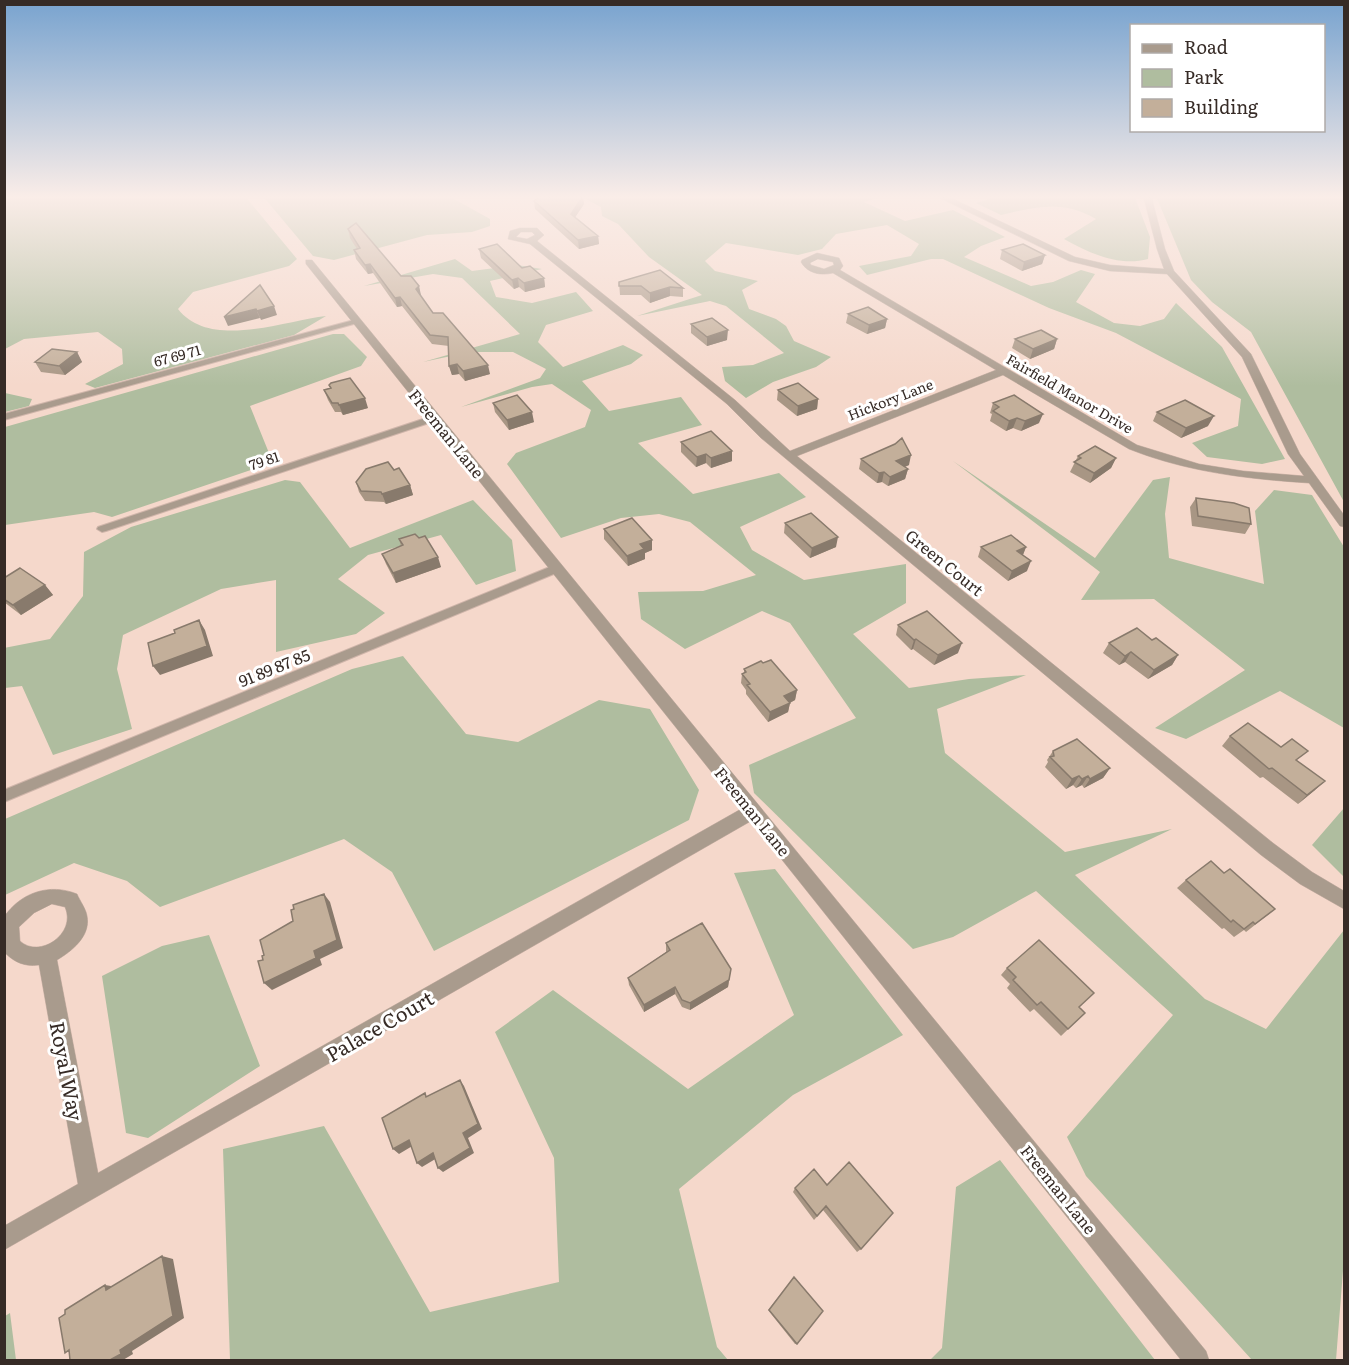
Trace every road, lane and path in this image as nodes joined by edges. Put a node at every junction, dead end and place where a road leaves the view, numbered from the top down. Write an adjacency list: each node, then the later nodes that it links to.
1 (554, 259): 11 (street, Green Court)
2 (1075, 259): 6 (street)
3 (1165, 259): 6 (street)
4 (309, 262): 7 (street, Freeman Lane)
5 (834, 270): 8 (street, Fairfield Manor Drive)
6 (1170, 272): 12 (street)
7 (357, 322): 9 (lane, 67 69 71); 10 (street, Freeman Lane)
8 (1003, 371): 11 (street, Hickory Lane); 12 (street, Fairfield Manor Drive)
9 (4, 417)
10 (435, 418): 14 (lane, 79 81); 15 (street, Freeman Lane)
11 (789, 455): 18 (street, Green Court)
12 (1312, 480): 13 (street)
13 (1344, 523)
14 (102, 529)
15 (557, 568): 16 (lane, 91 89 87 85); 17 (street, Freeman Lane)
16 (4, 796)
17 (753, 811): 20 (street, Palace Court); 22 (street, Freeman Lane)
18 (1344, 901)
19 (46, 952): 20 (street, Royal Way)
20 (90, 1190): 21 (street, Palace Court)
21 (4, 1239)
22 (1197, 1360)

